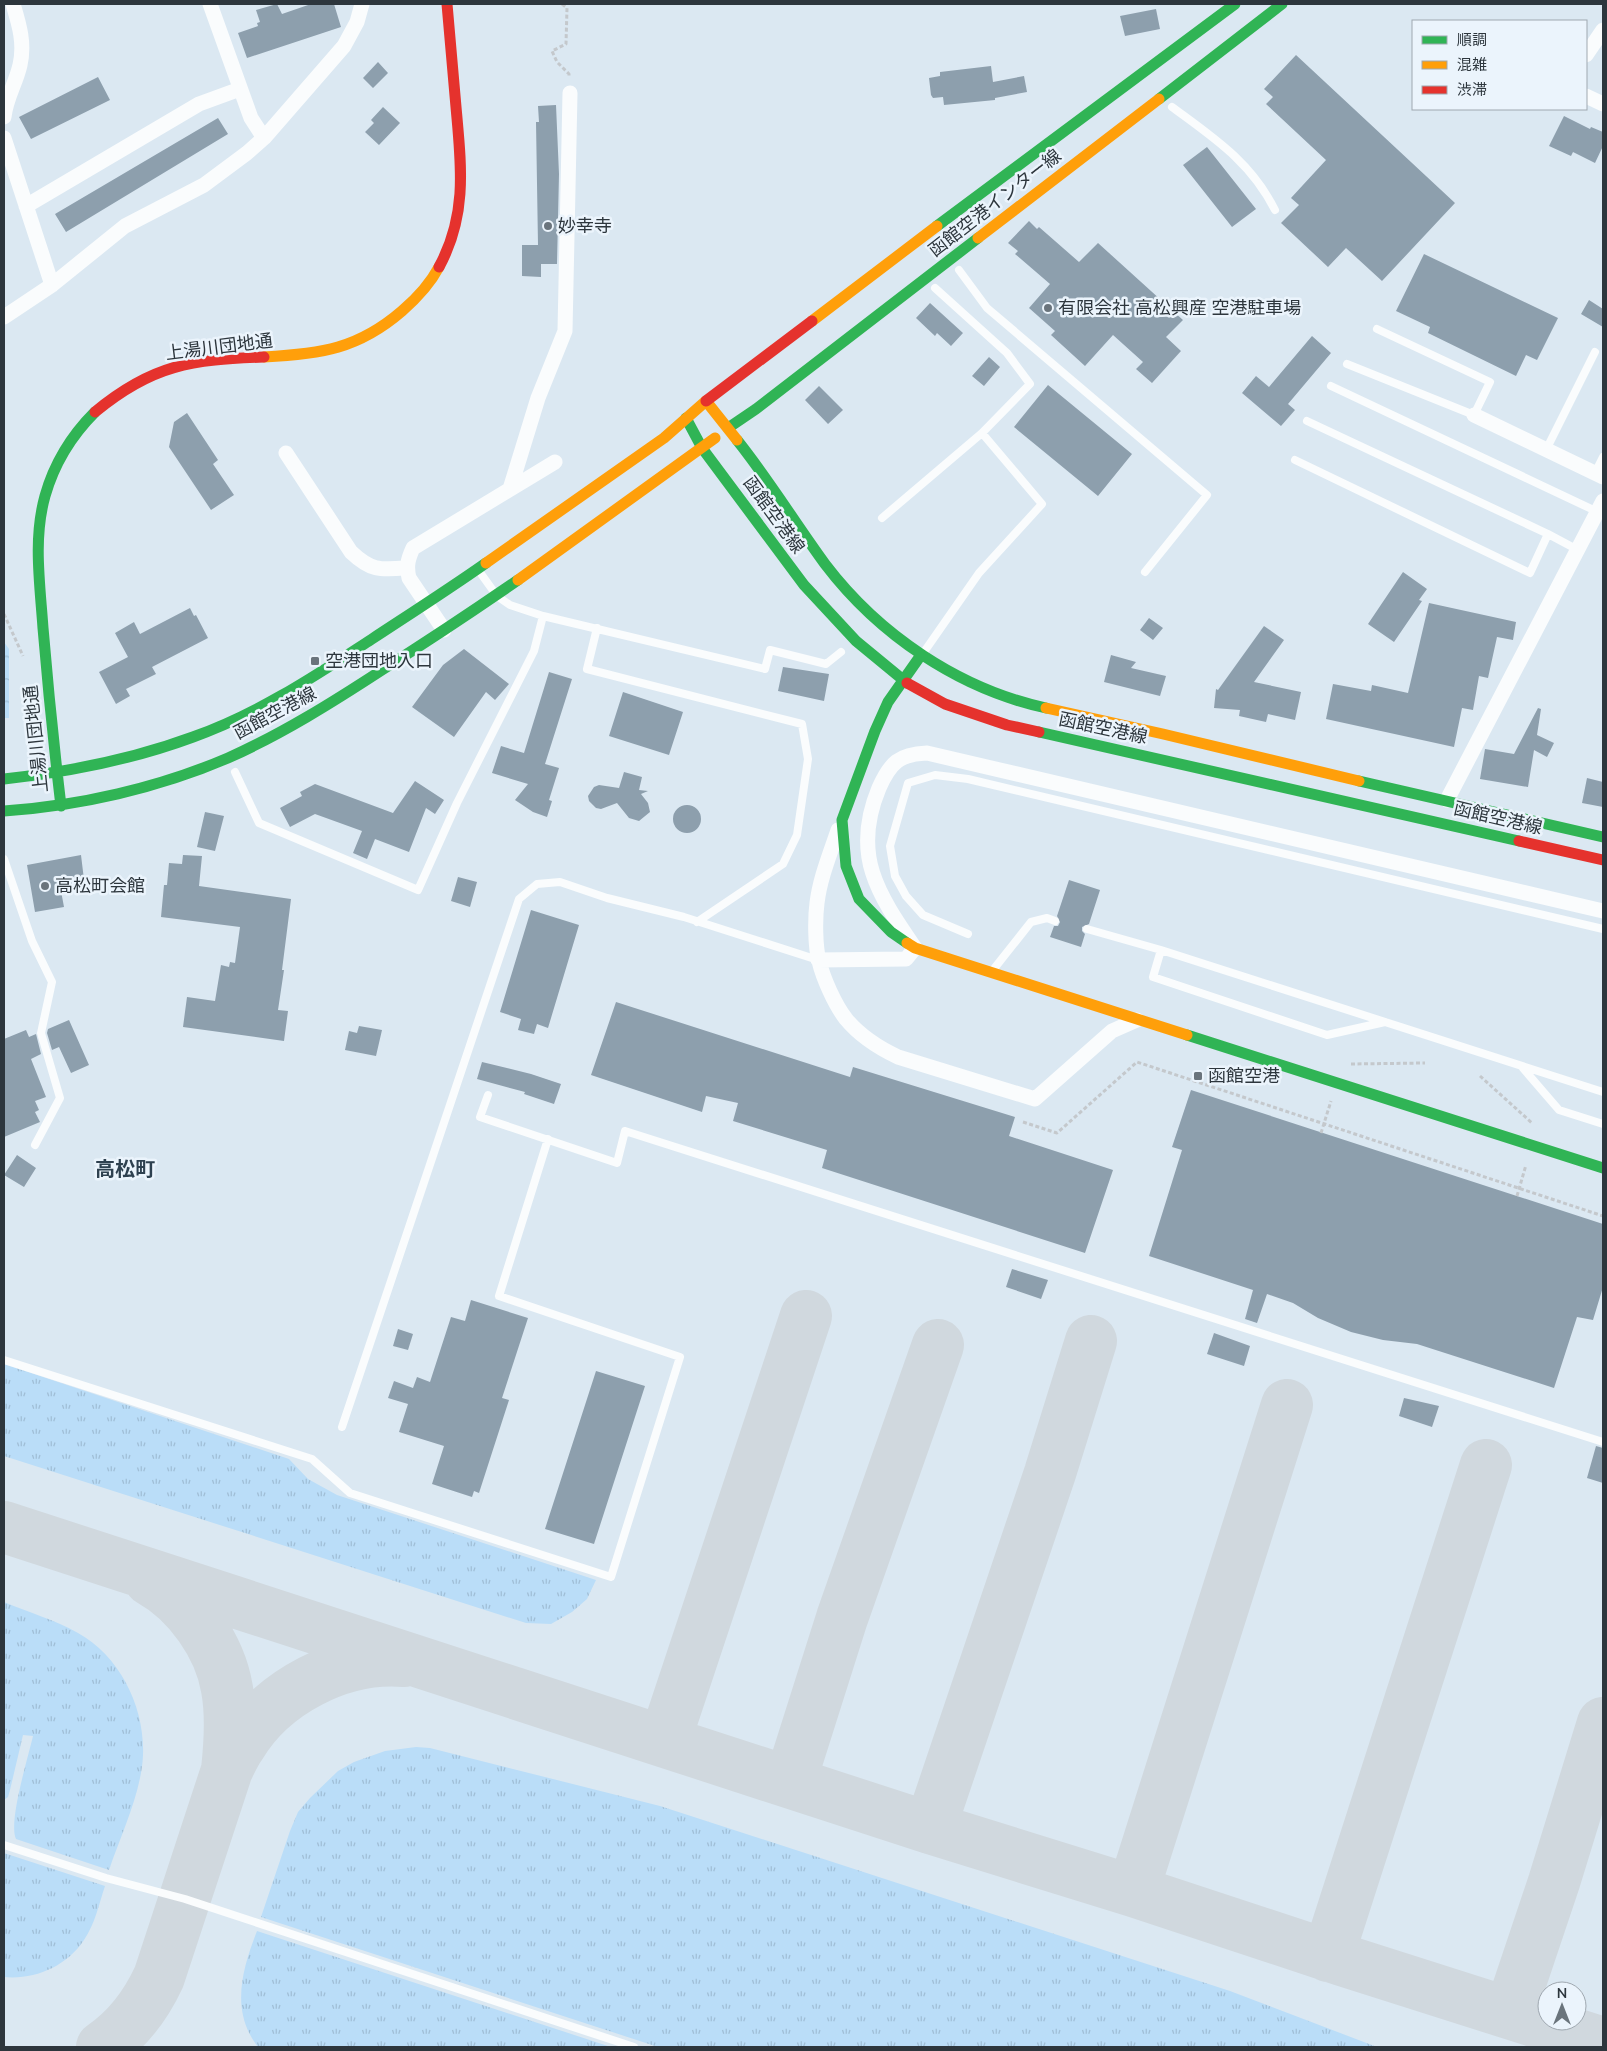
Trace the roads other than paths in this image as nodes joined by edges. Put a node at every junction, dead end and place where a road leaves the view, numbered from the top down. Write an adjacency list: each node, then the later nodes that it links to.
1 (13, 4): 14 (street)
2 (210, 4): 9 (street)
3 (362, 4): 16 (street)
4 (447, 4): 57 (main road, 上湯川団地通)
5 (1235, 4): 27 (main road, 函館空港インター線)
6 (1282, 4): 31 (main road, 函館空港インター線)
7 (1603, 30): 8 (street)
8 (1587, 54)
9 (240, 89): 16 (street); 17 (street)
10 (570, 93): 40 (street)
11 (1587, 96): 12 (street)
12 (1603, 104)
13 (1172, 107): 18 (lane)
14 (4, 117)
15 (4, 138): 17 (street)
16 (264, 138): 20 (street)
17 (26, 206): 20 (street)
18 (1274, 210)
19 (959, 270): 47 (lane)
20 (52, 285): 22 (street)
21 (935, 288): 32 (lane)
22 (4, 317)
23 (1377, 329): 28 (lane)
24 (1595, 352): 34 (lane)
25 (1347, 364): 28 (lane)
26 (1331, 386): 41 (lane)
27 (706, 401): 29 (main road, 函館空港線); 31 (main road, 函館空港線)
28 (1474, 415): 34 (street)
29 (686, 418): 33 (main road, 函館空港線); 46 (main road, 函館空港線)
30 (1307, 421): 43 (lane)
31 (728, 428): 33 (main road, 函館空港線); 54 (main road, 函館空港線)
32 (982, 433): 42 (lane); 54 (lane)
33 (702, 448): 48 (main road, 函館空港線); 55 (main road, 函館空港線)
34 (1546, 450): 39 (street)
35 (286, 453): 45 (street)
36 (1603, 457): 39 (lane)
37 (1295, 460): 43 (lane)
38 (555, 462): 40 (street)
39 (1599, 475)
40 (510, 489): 45 (street)
41 (1601, 506): 44 (street)
42 (882, 518)
43 (1548, 534): 44 (lane)
44 (1578, 550): 59 (street)
45 (406, 568): 49 (street)
46 (478, 569): 48 (lane); 49 (main road, 函館空港線)
47 (1145, 572)
48 (497, 596): 50 (lane); 52 (main road, 函館空港線)
49 (426, 604): 52 (street); 57 (main road, 函館空港線)
50 (543, 616): 51 (lane); 56 (lane)
51 (597, 628): 53 (lane); 68 (lane)
52 (444, 630): 60 (main road, 函館空港線)
53 (841, 652)
54 (921, 655): 55 (main road); 59 (main road, 函館空港線)
55 (902, 681): 62 (main road); 65 (main road, 函館空港線)
56 (235, 772)
57 (57, 773): 58 (main road, 函館空港線); 60 (main road, 上湯川団地通)
58 (4, 779)
59 (1447, 800): 63 (main road, 函館空港線)
60 (61, 806): 61 (main road, 函館空港線)
61 (4, 812)
62 (842, 820): 72 (main road); 74 (street)
63 (1603, 837)
64 (4, 859): 83 (lane)
65 (1603, 860)
66 (1603, 911): 72 (street)
67 (1056, 921): 75 (lane)
68 (697, 922): 74 (lane); 86 (lane)
69 (1603, 929): 71 (lane)
70 (1087, 930): 73 (lane)
71 (968, 934)
72 (915, 948): 74 (street); 75 (main road)
73 (1161, 950): 77 (lane); 77 (lane)
74 (818, 960): 76 (street)
75 (992, 972): 76 (main road)
76 (1136, 1020): 84 (main road)
77 (1387, 1022): 78 (lane)
78 (1522, 1066): 79 (lane); 81 (lane)
79 (1603, 1092)
80 (488, 1095): 82 (lane)
81 (1603, 1124)
82 (548, 1139): 85 (lane); 87 (lane)
83 (35, 1145)
84 (1603, 1168)
85 (4, 1360)
86 (342, 1427)
87 (1603, 1442)
88 (4, 1845): 89 (lane)
89 (634, 2047)

